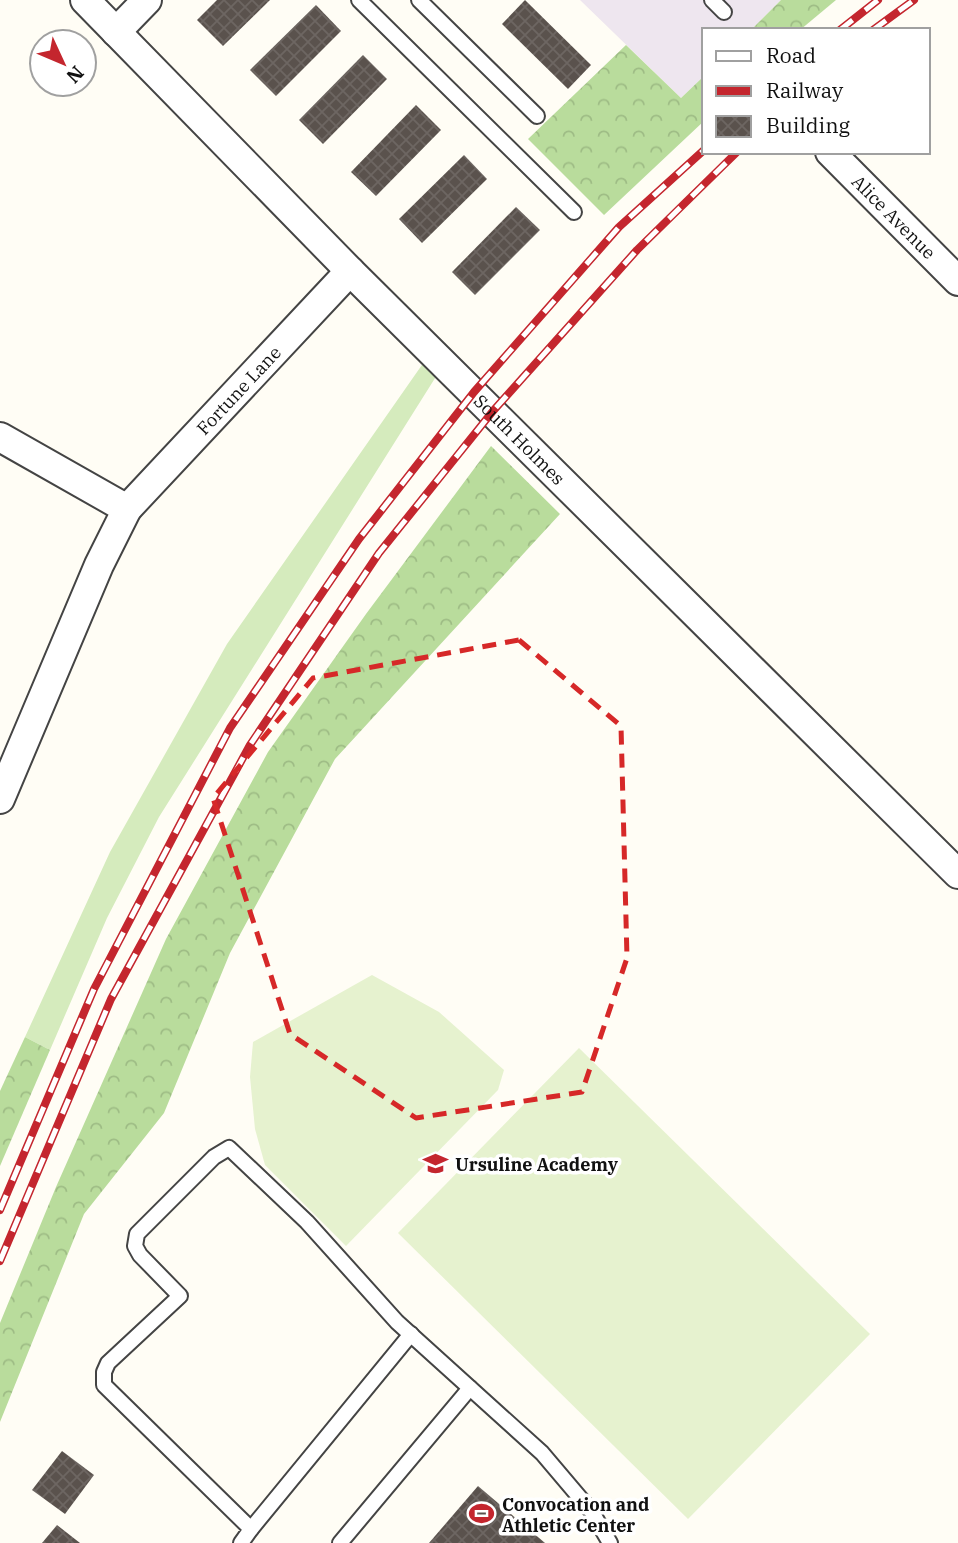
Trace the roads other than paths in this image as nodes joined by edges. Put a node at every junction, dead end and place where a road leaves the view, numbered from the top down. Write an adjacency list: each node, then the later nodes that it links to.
1 (85, 0): 7 (street, South Holmes)
2 (147, 0): 7 (street)
3 (359, 0): 10 (lane)
4 (419, 0): 8 (lane)
5 (712, 0): 6 (lane)
6 (724, 12)
7 (116, 32): 11 (street, South Holmes)
8 (537, 116)
9 (832, 154): 12 (street, Alice Avenue)
10 (574, 212)
11 (350, 271): 14 (street, Fortune Lane); 16 (street, South Holmes)
12 (958, 281)
13 (0, 437): 14 (street)
14 (127, 509): 15 (street, Fortune Lane)
15 (0, 799)
16 (958, 874)
17 (411, 1334): 18 (lane); 19 (lane); 19 (lane)
18 (470, 1388): 21 (lane); 22 (lane)
19 (251, 1529): 20 (lane)
20 (241, 1543)
21 (340, 1543)
22 (610, 1543)

